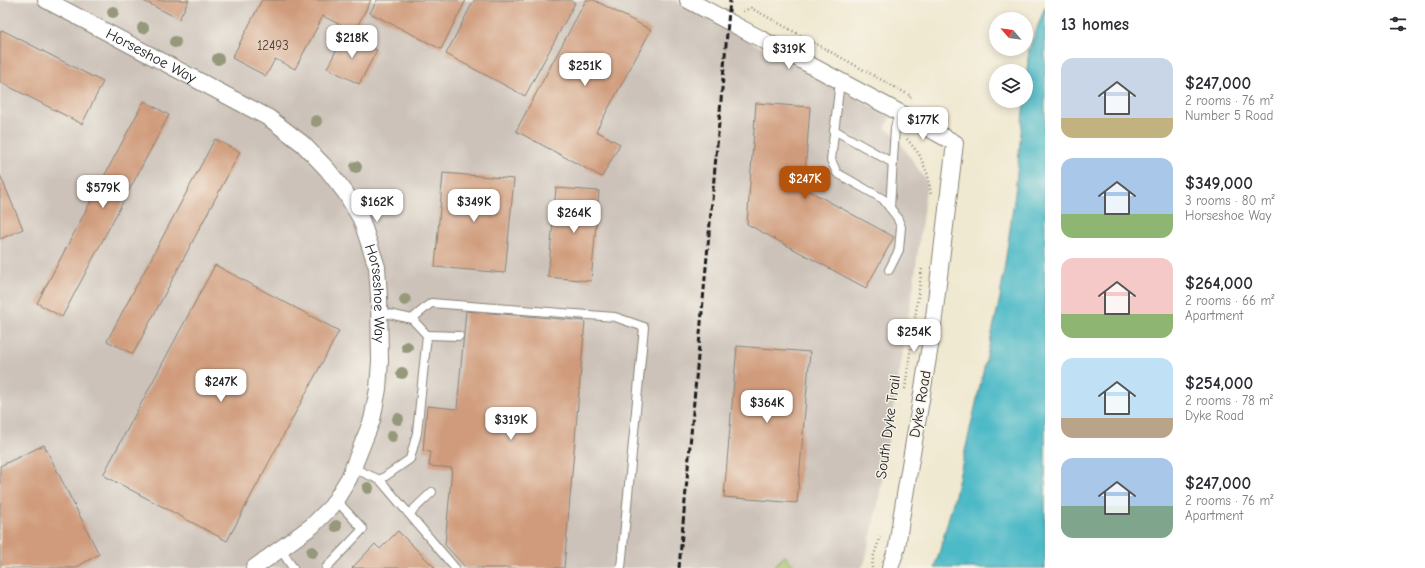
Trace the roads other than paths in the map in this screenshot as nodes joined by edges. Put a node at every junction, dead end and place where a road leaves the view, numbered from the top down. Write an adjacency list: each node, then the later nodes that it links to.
1 (46, 0): 9 (street, Horseshoe Way)
2 (688, 0): 3 (street)
3 (840, 81): 4 (street); 5 (lane)
4 (899, 112): 6 (lane); 24 (street, Dyke Road)
5 (834, 130): 6 (lane); 7 (lane)
6 (893, 163): 7 (lane)
7 (890, 208): 8 (lane)
8 (889, 270)
9 (380, 312): 10 (lane); 13 (street, Horseshoe Way)
10 (412, 320): 11 (lane); 23 (lane)
11 (427, 335): 12 (lane); 14 (lane)
12 (458, 336)
13 (353, 468): 14 (lane); 16 (street, Horseshoe Way)
14 (380, 480): 17 (lane)
15 (432, 492): 17 (lane)
16 (336, 500): 18 (street, Horseshoe Way); 21 (lane)
17 (409, 514): 22 (lane)
18 (281, 550): 19 (street, Horseshoe Way); 20 (lane)
19 (255, 568)
20 (293, 568)
21 (326, 568)
22 (455, 568)
23 (621, 568)
24 (890, 568)

